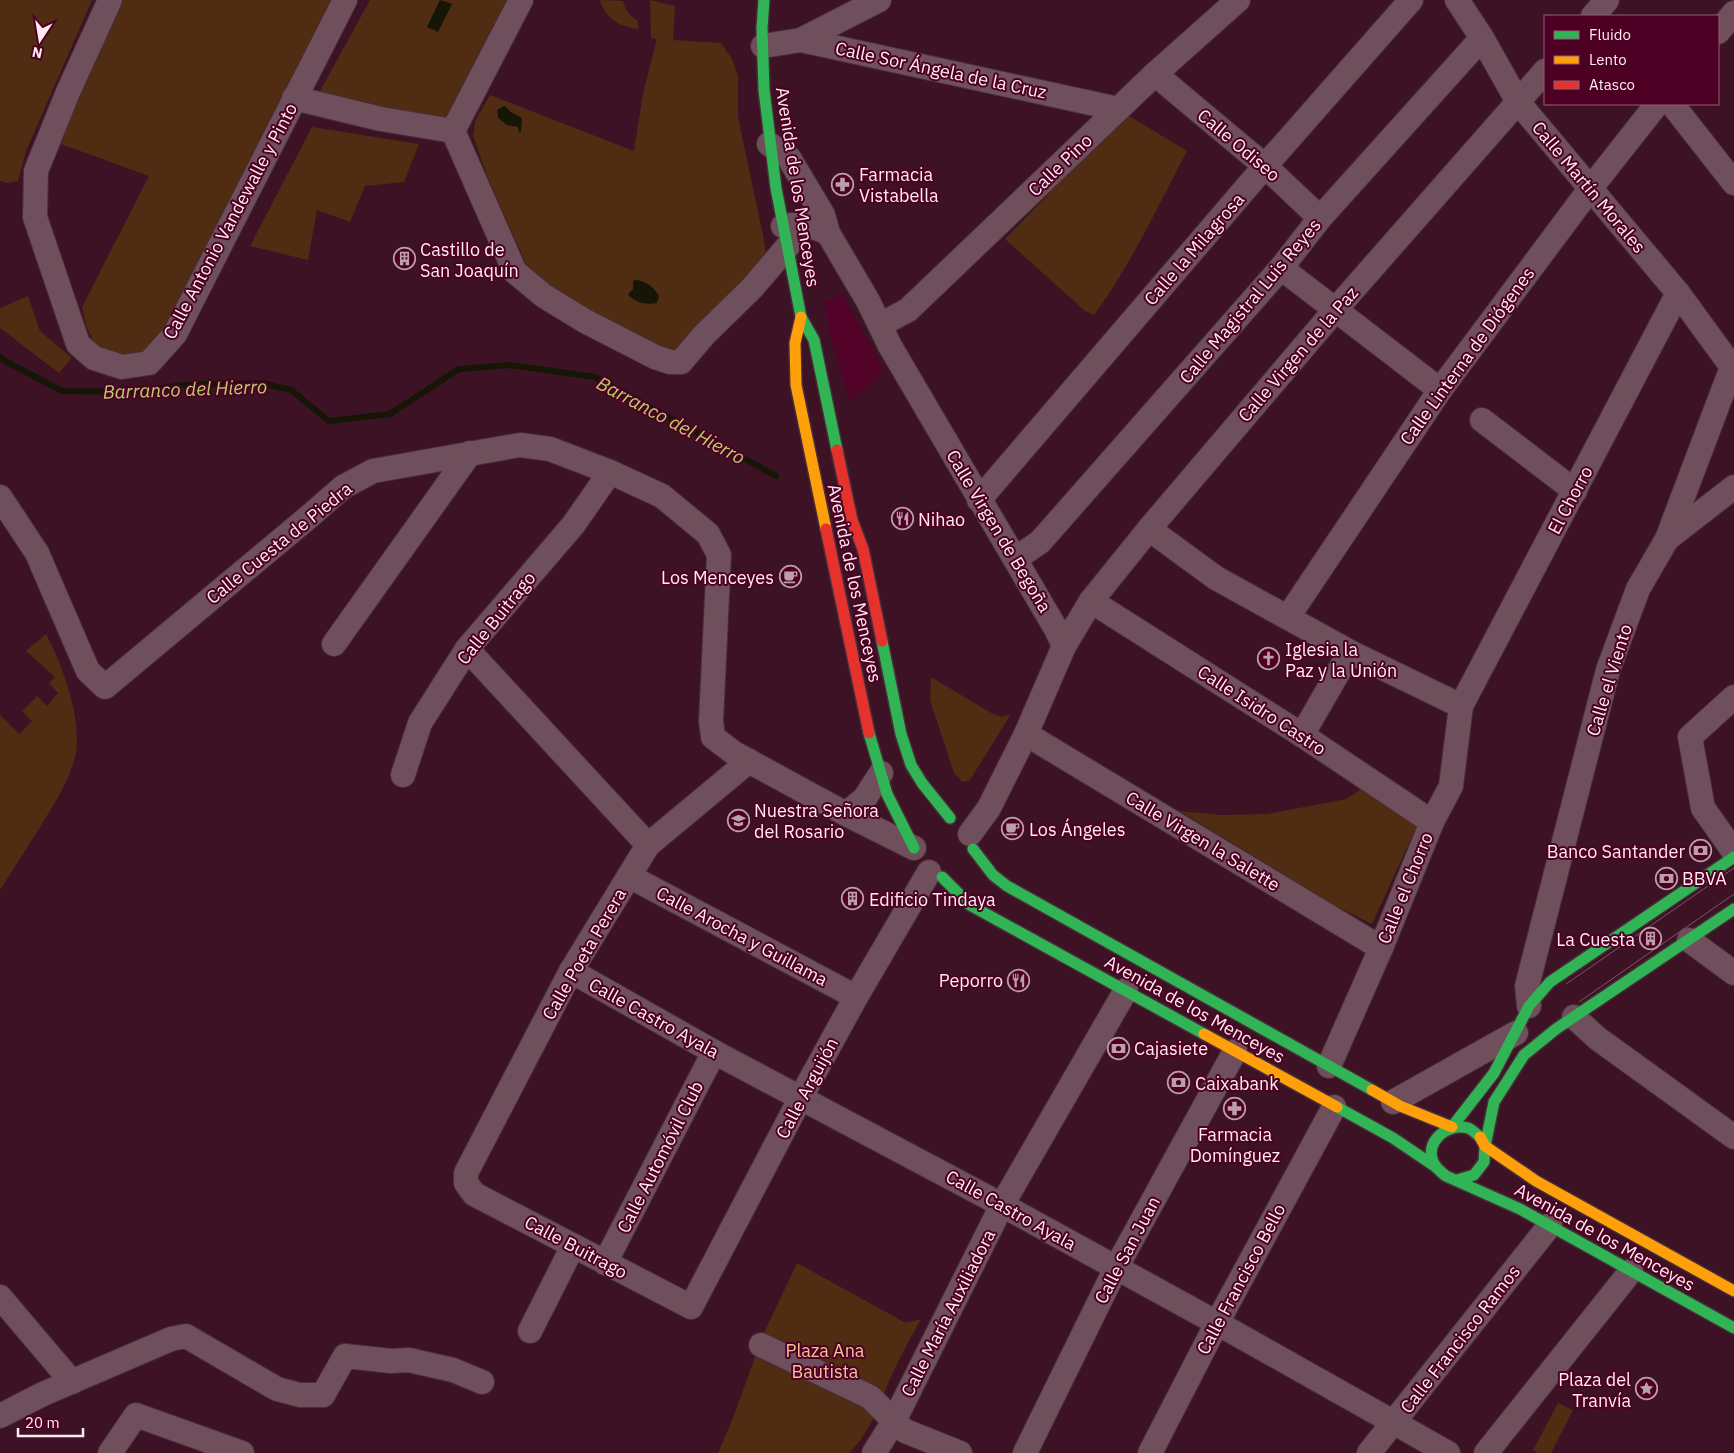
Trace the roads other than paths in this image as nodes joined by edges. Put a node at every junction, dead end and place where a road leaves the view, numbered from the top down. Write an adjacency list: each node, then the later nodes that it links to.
1 (110, 0): 18 (street, Calle Antonio Vandewalle y Pinto)
2 (345, 0): 18 (street, Calle Antonio Vandewalle y Pinto)
3 (521, 0): 23 (street)
4 (764, 0): 15 (main road, Avenida de los Menceyes)
5 (879, 0): 14 (street)
6 (1238, 0): 17 (street, Calle Pino)
7 (1411, 0): 25 (street, Calle la Milagrosa)
8 (1457, 0): 13 (street, Calle Martín Morales)
9 (1607, 0): 11 (street)
10 (1734, 13): 12 (street)
11 (1594, 15)
12 (1719, 31)
13 (1482, 38): 19 (street, Calle Martín Morales); 28 (street, Calle Magistral Luis Reyes)
14 (801, 40): 15 (street, Calle Sor Ángela de la Cruz); 22 (street, Calle Sor Ángela de la Cruz)
15 (763, 54): 24 (main road, Avenida de los Menceyes)
16 (1544, 72): 19 (street, Calle Virgen de la Paz)
17 (1155, 74): 22 (street, Calle Pino); 25 (street, Calle Odiseo)
18 (294, 98): 23 (street)
19 (1518, 102): 27 (street, Calle Martín Morales); 35 (street, Calle Virgen de la Paz)
20 (1656, 105): 27 (street, Calle Linterna de Diógenes)
21 (1673, 105): 26 (street)
22 (1118, 109): 37 (street, Calle Pino)
23 (453, 131): 32 (street)
24 (769, 144): 29 (street, Calle Virgen de Begoña); 30 (main road, Avenida de los Menceyes)
25 (1266, 166): 28 (street, Calle Odiseo); 46 (street, Calle la Milagrosa)
26 (1733, 179)
27 (1590, 189): 34 (street, Calle Martín Morales); 39 (street, Calle Linterna de Diógenes)
28 (1320, 218): 31 (street, Calle Magistral Luis Reyes)
29 (828, 233): 30 (street); 37 (street, Calle Virgen de Begoña)
30 (786, 236): 32 (street); 33 (main road, Avenida de los Menceyes)
31 (1281, 268): 35 (street); 49 (street, Calle Magistral Luis Reyes)
32 (752, 288): 33 (street)
33 (796, 293): 36 (main road, Avenida de los Menceyes)
34 (1678, 293): 38 (street, Calle Martín Morales); 44 (street, El Chorro)
35 (1336, 308): 39 (street); 47 (street, Calle Virgen de la Paz)
36 (801, 317): 61 (main road, Avenida de los Menceyes); 65 (main road, Avenida de los Menceyes)
37 (880, 325): 46 (street, Calle Virgen de Begoña)
38 (1732, 367): 48 (street, Calle el Viento)
39 (1440, 390): 51 (street, Calle Linterna de Diógenes)
40 (1482, 420): 44 (street)
41 (470, 453): 42 (street, Calle Cuesta de Piedra); 45 (street, Calle Cuesta de Piedra); 52 (street)
42 (610, 472): 54 (street, Calle Buitrago); 60 (street, Calle Cuesta de Piedra)
43 (1734, 488): 48 (street)
44 (1575, 491): 57 (street, El Chorro)
45 (0, 497)
46 (980, 500): 49 (street, Calle Virgen de Begoña)
47 (1149, 529): 50 (street, Calle Virgen de la Paz); 51 (street)
48 (1667, 540): 83 (street, Calle el Viento)
49 (1015, 559): 53 (street, Calle Virgen de Begoña)
50 (1091, 601): 53 (street, Calle Virgen de la Paz); 59 (street, Calle Isidro Castro)
51 (1288, 617): 55 (street)
52 (334, 644)
53 (1064, 646): 58 (street)
54 (467, 649): 62 (street, Calle Buitrago); 68 (street)
55 (1350, 652): 57 (street); 59 (street)
56 (1734, 697): 69 (street)
57 (1461, 706): 66 (street, Calle el Chorro)
58 (1026, 734): 67 (street); 78 (street, Calle Virgen la Salette)
59 (1302, 735): 66 (street, Calle Isidro Castro)
60 (749, 761): 63 (street, Calle Cuesta de Piedra); 68 (street, Calle Poeta Perera)
61 (881, 773): 63 (street); 71 (main road, Avenida de los Menceyes)
62 (403, 775)
63 (846, 814): 71 (street, Calle Cuesta de Piedra)
64 (936, 818): 65 (main road)
65 (950, 818): 67 (main road, Avenida de los Menceyes)
66 (1432, 822): 78 (street, Calle el Chorro)
67 (971, 842): 72 (main road); 87 (main road, Avenida de los Menceyes)
68 (648, 845): 74 (street, Calle Poeta Perera)
69 (1734, 852)
70 (1734, 857): 83 (main road)
71 (924, 859): 73 (main road); 81 (main road, Avenida de los Menceyes); 82 (street, Calle Arguijón)
72 (968, 863)
73 (958, 873)
74 (629, 876): 79 (street, Calle Poeta Perera); 82 (street, Calle Arocha y Guillama)
75 (1734, 909): 76 (main road)
76 (1725, 926): 77 (main road)
77 (1689, 940): 80 (street); 84 (main road)
78 (1380, 948): 87 (street, Calle el Chorro)
79 (571, 971): 86 (street, Calle Castro Ayala); 96 (street, Calle Poeta Perera)
80 (1734, 974)
81 (1126, 990): 85 (main road, Avenida de los Menceyes); 97 (street, Calle María Auxiliadora)
82 (856, 997): 88 (street, Calle Arguijón)
83 (1526, 1019): 89 (street); 91 (main road)
84 (1559, 1024): 92 (street); 93 (main road)
85 (1235, 1051): 90 (main road, Avenida de los Menceyes); 101 (street, Calle San Juan)
86 (714, 1052): 88 (street, Calle Castro Ayala); 100 (street, Calle Automóvil Club)
87 (1329, 1066): 89 (main road, Avenida de los Menceyes)
88 (801, 1097): 97 (street, Calle Castro Ayala); 105 (street, Calle Arguijón)
89 (1393, 1102): 91 (main road, Avenida de los Menceyes)
90 (1334, 1107): 94 (main road, Avenida de los Menceyes); 106 (street, Calle Francisco Bello)
91 (1452, 1127): 93 (main road); 94 (main road)
92 (1734, 1137)
93 (1485, 1146): 95 (main road); 103 (main road, Avenida de los Menceyes)
94 (1436, 1167): 95 (main road)
95 (1457, 1180): 98 (main road, Avenida de los Menceyes)
96 (466, 1183): 99 (street, Calle Buitrago)
97 (1002, 1205): 101 (street, Calle Castro Ayala); 113 (street, Calle María Auxiliadora)
98 (1550, 1225): 102 (main road, Avenida de los Menceyes); 114 (street, Calle Francisco Ramos)
99 (573, 1246): 100 (street, Calle Buitrago); 108 (street)
100 (605, 1263): 105 (street, Calle Buitrago)
101 (1116, 1268): 106 (street, Calle Castro Ayala); 119 (street, Calle San Juan)
102 (1631, 1271): 107 (main road, Avenida de los Menceyes); 123 (street)
103 (1734, 1291)
104 (0, 1297): 110 (street)
105 (691, 1307)
106 (1217, 1323): 114 (street, Calle Castro Ayala); 120 (street, Calle Francisco Bello)
107 (1734, 1328)
108 (530, 1331)
109 (761, 1346): 113 (street)
110 (72, 1382): 111 (street); 112 (street)
111 (482, 1382)
112 (0, 1416)
113 (894, 1421): 117 (street, Calle María Auxiliadora); 118 (street)
114 (1394, 1422): 121 (street, Calle Francisco Ramos); 122 (street, Calle Castro Ayala)
115 (110, 1453): 116 (street)
116 (242, 1453)
117 (874, 1453)
118 (960, 1453)
119 (1025, 1453)
120 (1150, 1453)
121 (1369, 1453)
122 (1448, 1453)
123 (1486, 1453)

